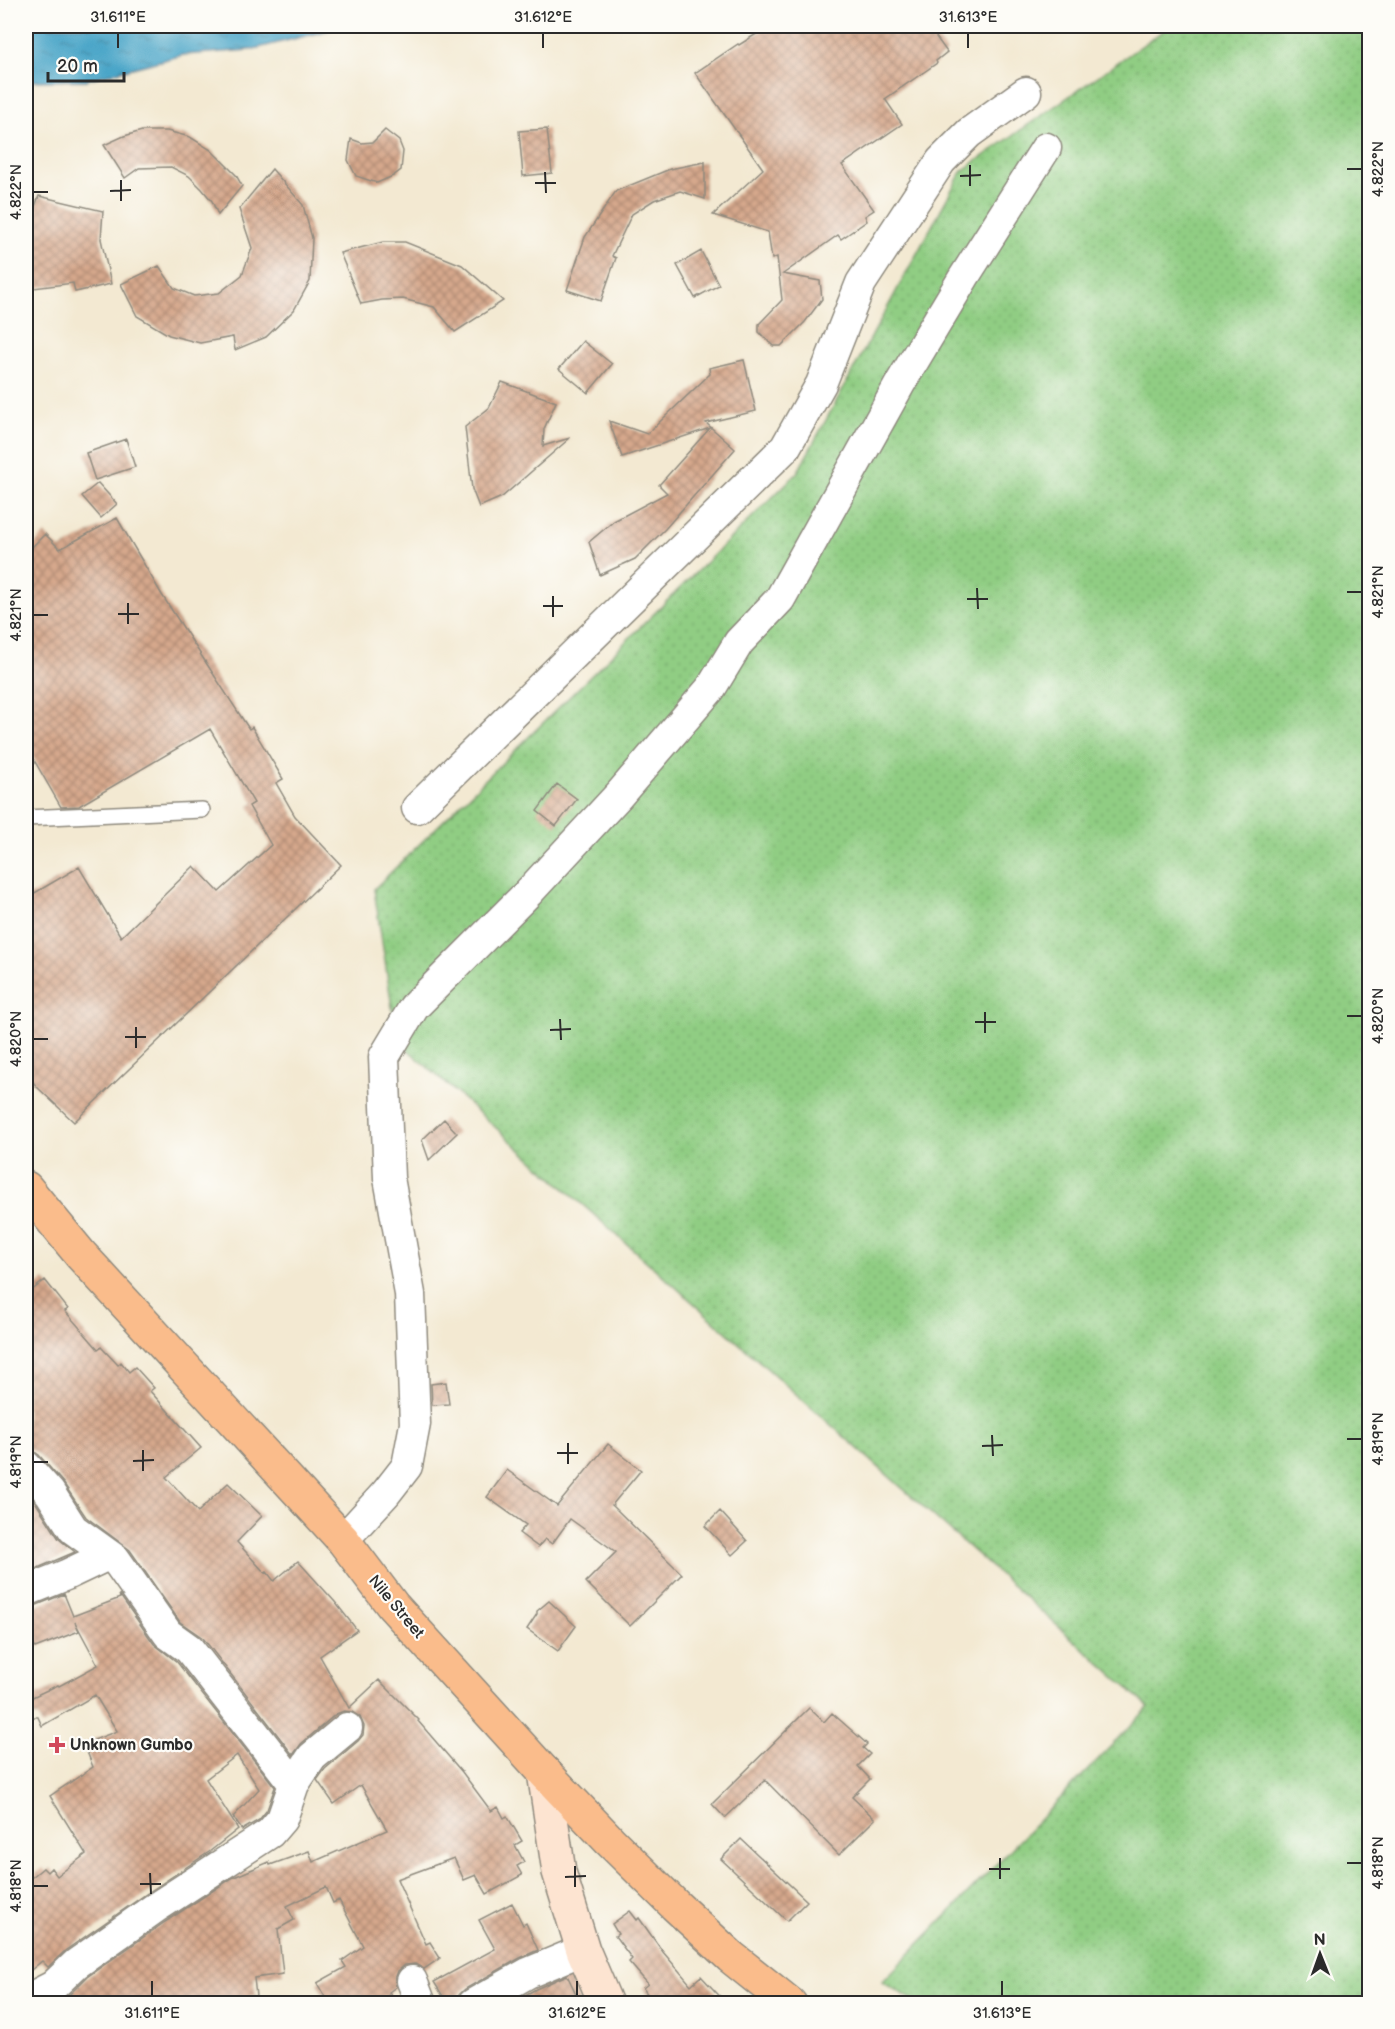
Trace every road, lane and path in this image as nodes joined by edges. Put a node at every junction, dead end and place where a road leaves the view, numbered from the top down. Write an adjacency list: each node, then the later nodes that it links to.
1 (1026, 92): 3 (street)
2 (1046, 148): 8 (street)
3 (417, 808)
4 (202, 810): 5 (lane)
5 (26, 818)
6 (26, 1188): 8 (main road, Nile Street)
7 (26, 1466): 9 (street)
8 (343, 1540): 12 (main road, Nile Street)
9 (108, 1555): 10 (street); 13 (street)
10 (26, 1591)
11 (346, 1728): 13 (street)
12 (544, 1772): 14 (main road); 18 (main road, Nile Street)
13 (294, 1784): 15 (street)
14 (583, 1950): 16 (street); 17 (main road)
15 (26, 2000)
16 (472, 2004)
17 (606, 2004)
18 (790, 2004)

